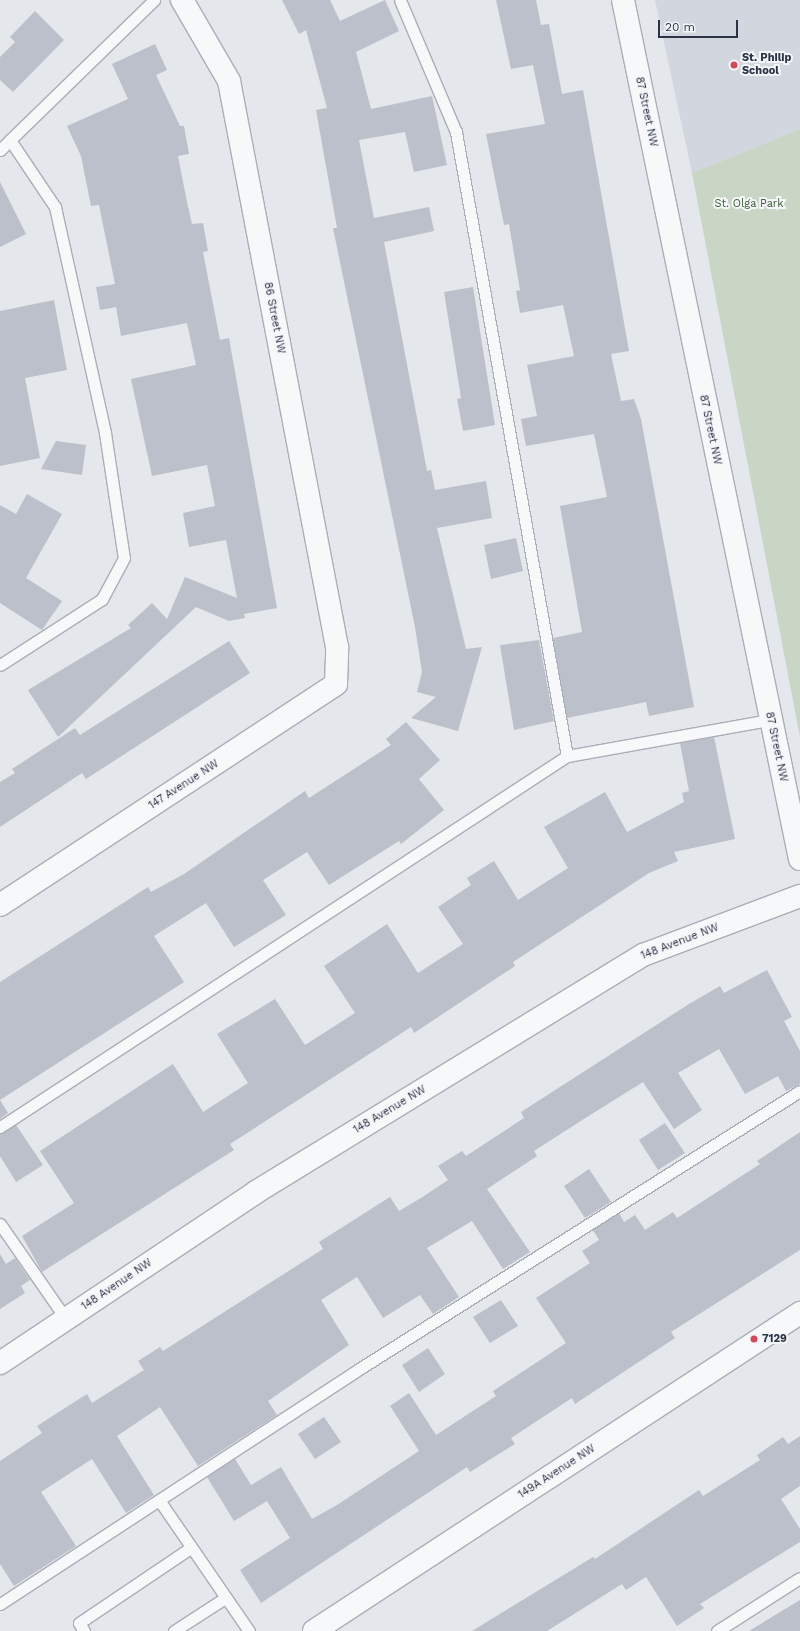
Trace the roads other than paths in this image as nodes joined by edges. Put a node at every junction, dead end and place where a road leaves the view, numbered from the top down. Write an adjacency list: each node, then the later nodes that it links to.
1 (154, 0): 5 (lane)
2 (182, 0): 7 (street, 86 Street NW)
3 (400, 0): 10 (lane)
4 (623, 0): 9 (street, 87 Street NW)
5 (10, 140): 6 (lane); 8 (lane)
6 (0, 150)
7 (337, 647): 13 (street, 147 Avenue NW)
8 (0, 665)
9 (770, 720): 10 (lane); 11 (street, 87 Street NW)
10 (567, 756): 15 (lane)
11 (800, 859)
12 (800, 896): 18 (street, 148 Avenue NW)
13 (0, 905)
14 (800, 1091): 20 (lane)
15 (0, 1127)
16 (0, 1224): 18 (lane)
17 (800, 1313): 28 (street, 149A Avenue NW)
18 (66, 1319): 19 (street, 148 Avenue NW)
19 (0, 1363)
20 (159, 1500): 21 (lane); 24 (lane)
21 (190, 1548): 23 (lane); 25 (lane)
22 (800, 1578): 29 (lane)
23 (225, 1598): 26 (lane); 27 (lane)
24 (0, 1604)
25 (84, 1631)
26 (174, 1631)
27 (249, 1631)
28 (314, 1631)
29 (716, 1631)

